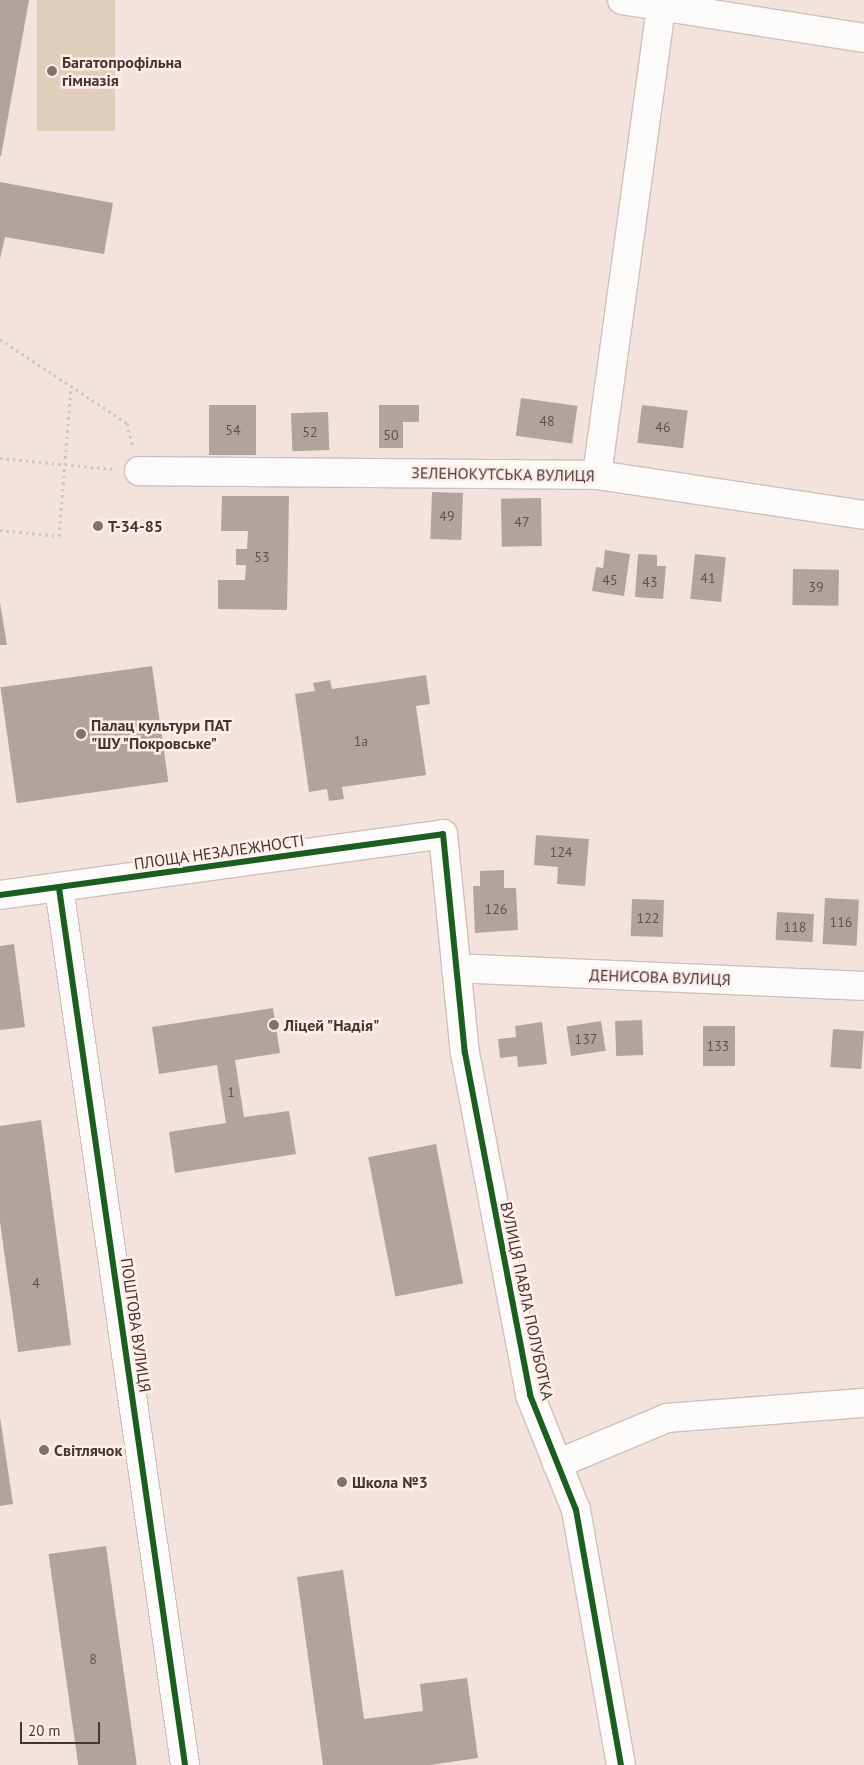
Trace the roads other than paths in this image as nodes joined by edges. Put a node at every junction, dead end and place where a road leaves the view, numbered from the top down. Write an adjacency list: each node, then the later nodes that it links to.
1 (622, 0): 2 (street)
2 (662, 3): 3 (street); 5 (street)
3 (864, 38)
4 (139, 471): 5 (street, ЗЕЛЕНОКУТСЬКА ВУЛИЦЯ)
5 (597, 475): 6 (street, ЗЕЛЕНОКУТСЬКА ВУЛИЦЯ)
6 (864, 515)
7 (442, 834): 8 (street, ПЛОЩА НЕЗАЛЕЖНОСТІ); 10 (street, ВУЛИЦЯ ПАВЛА ПОЛУБОТКА)
8 (60, 888): 9 (street, ПЛОЩА НЕЗАЛЕЖНОСТІ); 14 (street, ПОШТОВА ВУЛИЦЯ)
9 (0, 895)
10 (456, 968): 11 (street, ДЕНИСОВА ВУЛИЦЯ); 13 (street, ВУЛИЦЯ ПАВЛА ПОЛУБОТКА)
11 (864, 986)
12 (864, 1403): 13 (street)
13 (558, 1464): 15 (street, ВУЛИЦЯ ПАВЛА ПОЛУБОТКА)
14 (185, 1765)
15 (621, 1765)

